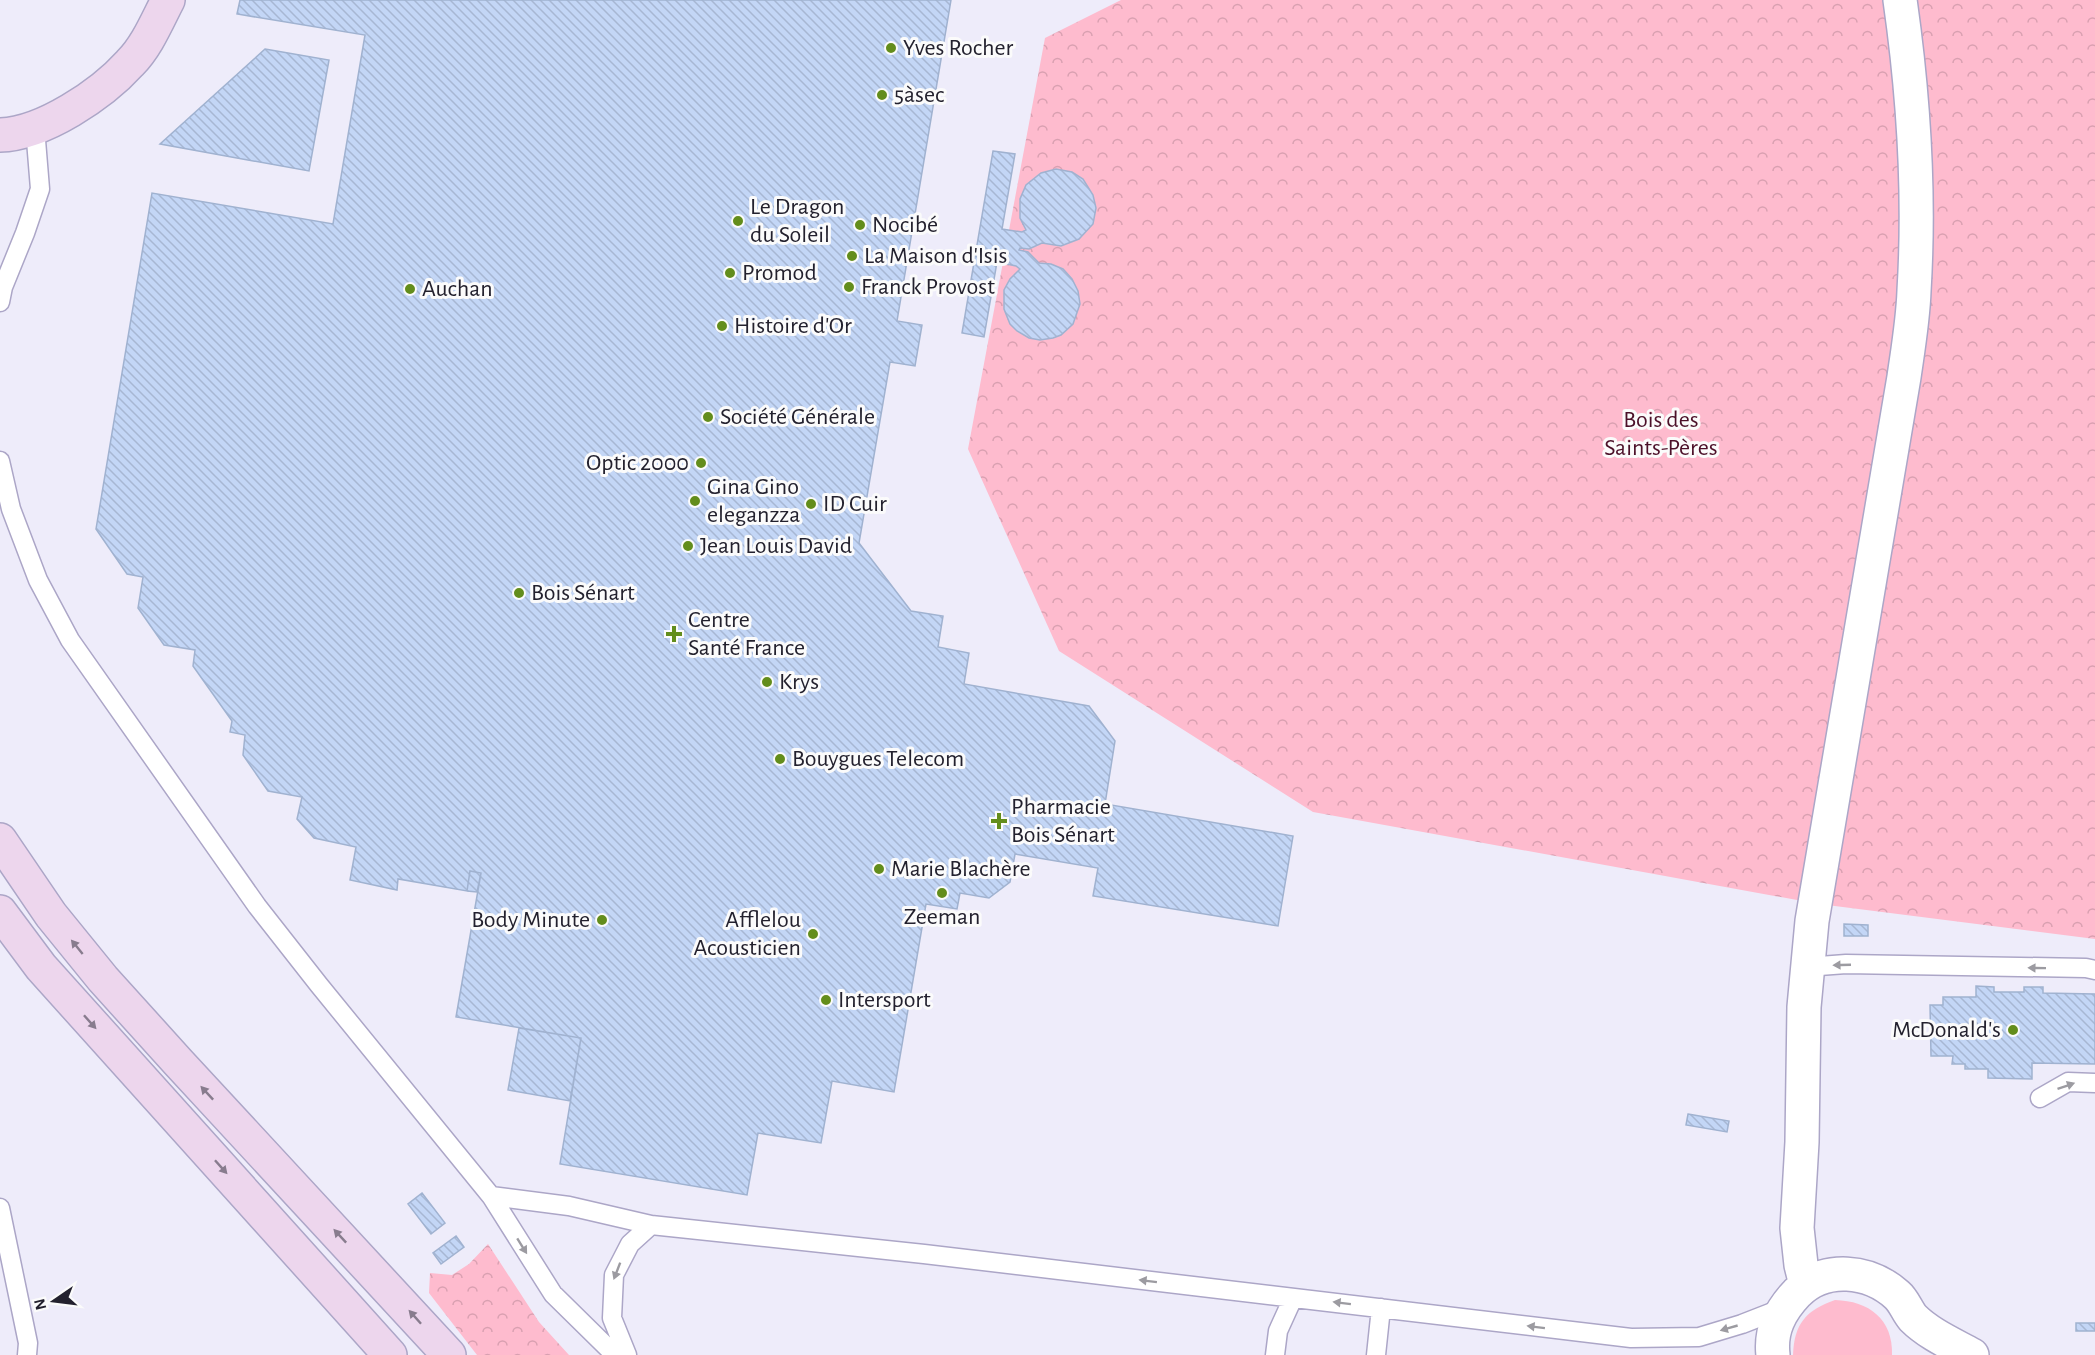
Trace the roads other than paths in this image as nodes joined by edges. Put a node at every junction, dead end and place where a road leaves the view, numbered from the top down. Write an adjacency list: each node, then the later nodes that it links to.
1 (168, 0): 3 (main road)
2 (1900, 0): 9 (street)
3 (35, 128): 4 (main road); 5 (lane)
4 (0, 135)
5 (0, 302)
6 (0, 461): 13 (lane)
7 (0, 840): 23 (main road, one-way to 7)
8 (0, 912): 22 (main road, one-way to 22)
9 (1806, 967): 10 (lane, one-way to 9); 16 (street)
10 (2095, 970)
11 (2095, 1083): 12 (lane, one-way to 11)
12 (2040, 1098)
13 (491, 1196): 15 (lane); 24 (lane, one-way to 24)
14 (0, 1208): 21 (lane)
15 (651, 1225): 17 (lane, one-way to 15); 25 (lane, one-way to 25)
16 (1794, 1296): 19 (street); 20 (lane, one-way to 20); 28 (street)
17 (1293, 1298): 18 (lane, one-way to 17); 26 (lane)
18 (1381, 1308): 20 (lane, one-way to 18); 27 (lane)
19 (1913, 1317): 29 (street); 30 (street)
20 (1651, 1347)
21 (27, 1355)
22 (390, 1355)
23 (449, 1355)
24 (615, 1355)
25 (627, 1355)
26 (1275, 1355)
27 (1376, 1355)
28 (1773, 1355)
29 (1919, 1355)
30 (1972, 1355)

